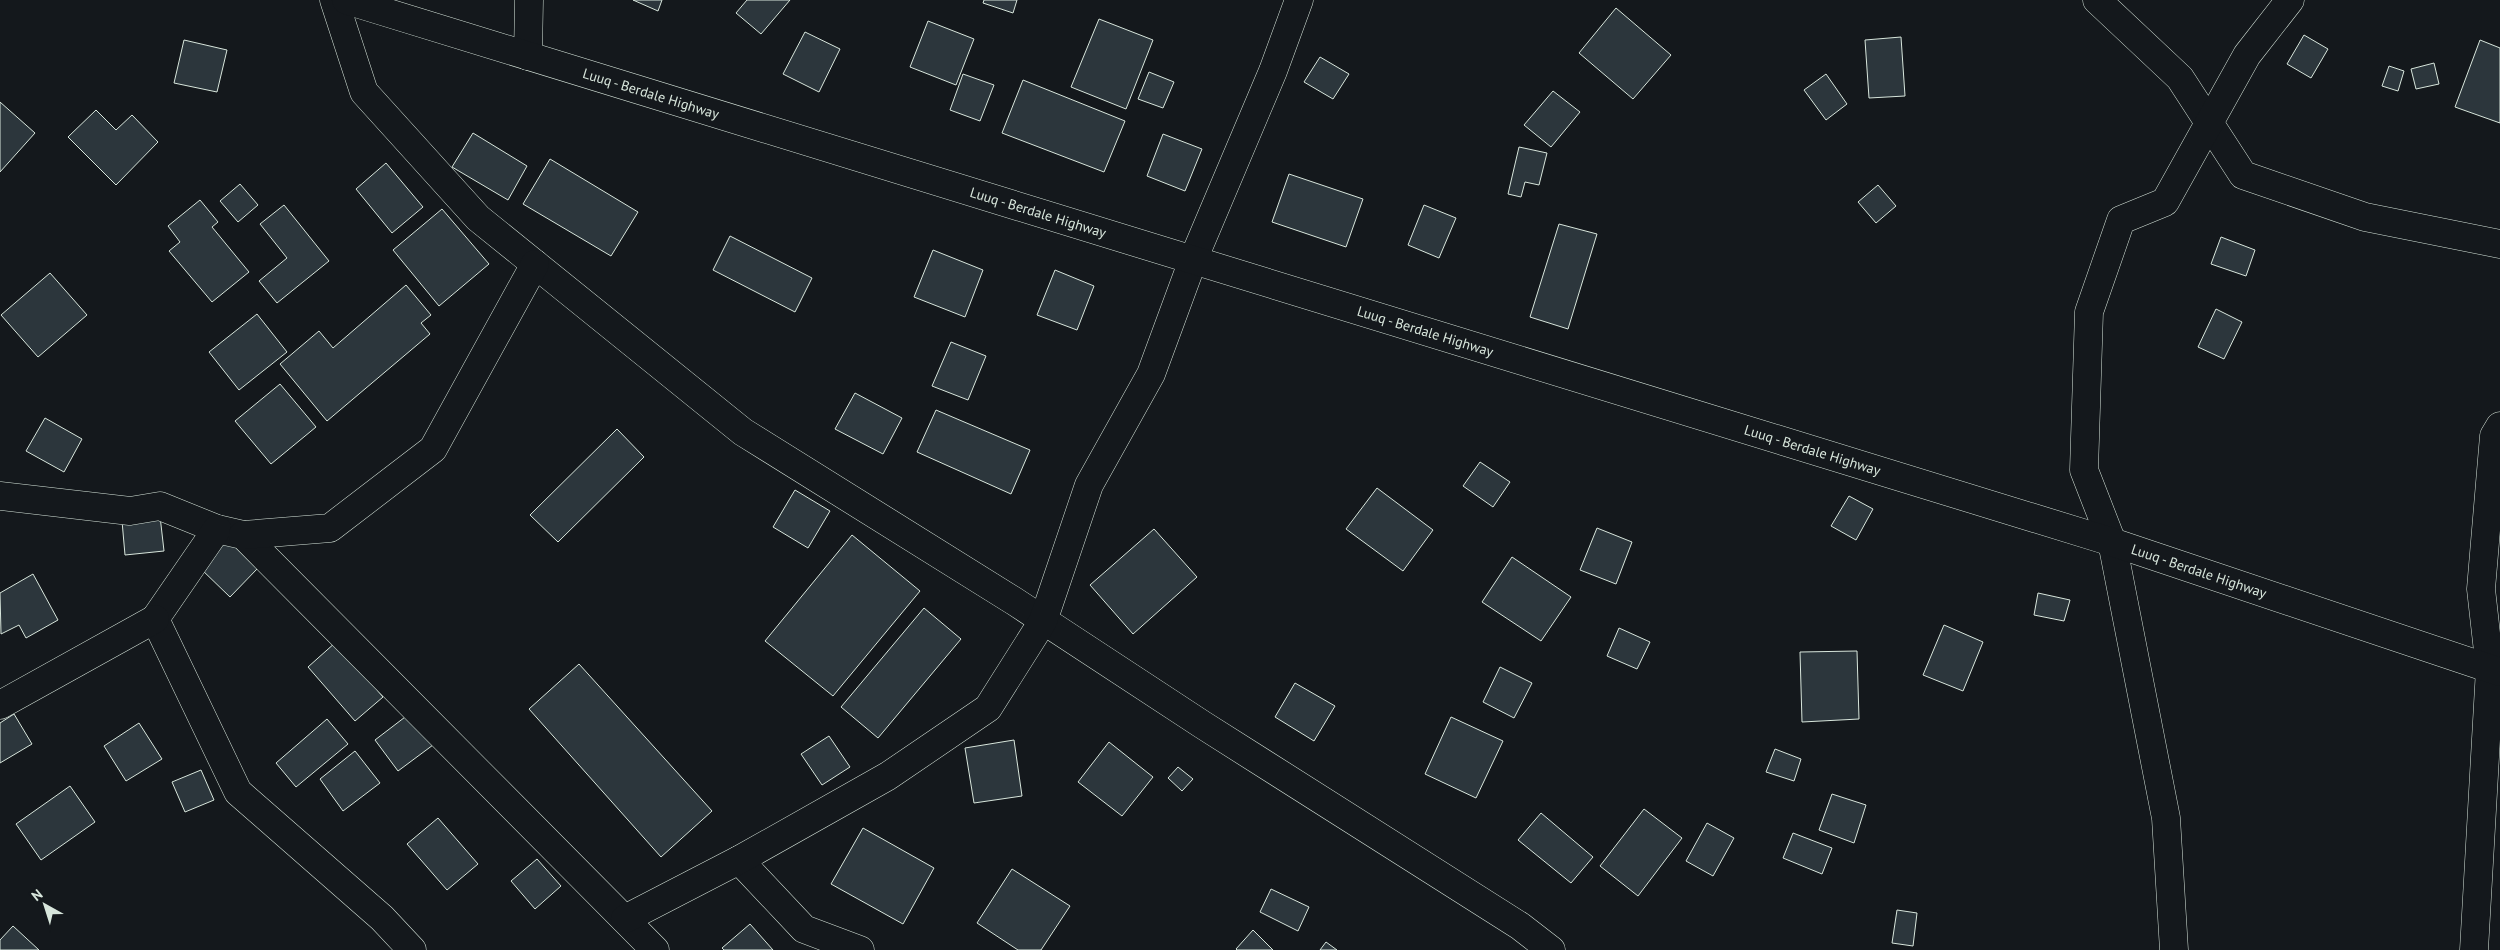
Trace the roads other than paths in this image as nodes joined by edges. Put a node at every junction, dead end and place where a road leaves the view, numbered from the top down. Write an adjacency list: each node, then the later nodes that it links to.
1 (334, 0): 11 (street)
2 (346, 0): 7 (street, Luuq - Berdale Highway)
3 (529, 0): 7 (street)
4 (1299, 0): 10 (street)
5 (2097, 0): 8 (street)
6 (2290, 0): 8 (street)
7 (528, 56): 10 (street, Luuq - Berdale Highway)
8 (2209, 123): 9 (street); 15 (street)
9 (2500, 244)
10 (1193, 260): 15 (street, Luuq - Berdale Highway); 17 (street)
11 (535, 264): 14 (street); 17 (street)
12 (2500, 426): 18 (street)
13 (0, 496): 14 (street)
14 (230, 532): 16 (street); 21 (street)
15 (2112, 542): 18 (street, Luuq - Berdale Highway); 26 (street)
16 (154, 619): 19 (street); 22 (street)
17 (1043, 621): 20 (street); 25 (street)
18 (2495, 670): 27 (street)
19 (0, 705)
20 (739, 860): 21 (street); 24 (street)
21 (625, 919): 23 (street)
22 (412, 950)
23 (656, 950)
24 (860, 950)
25 (1551, 950)
26 (2174, 950)
27 (2474, 950)

